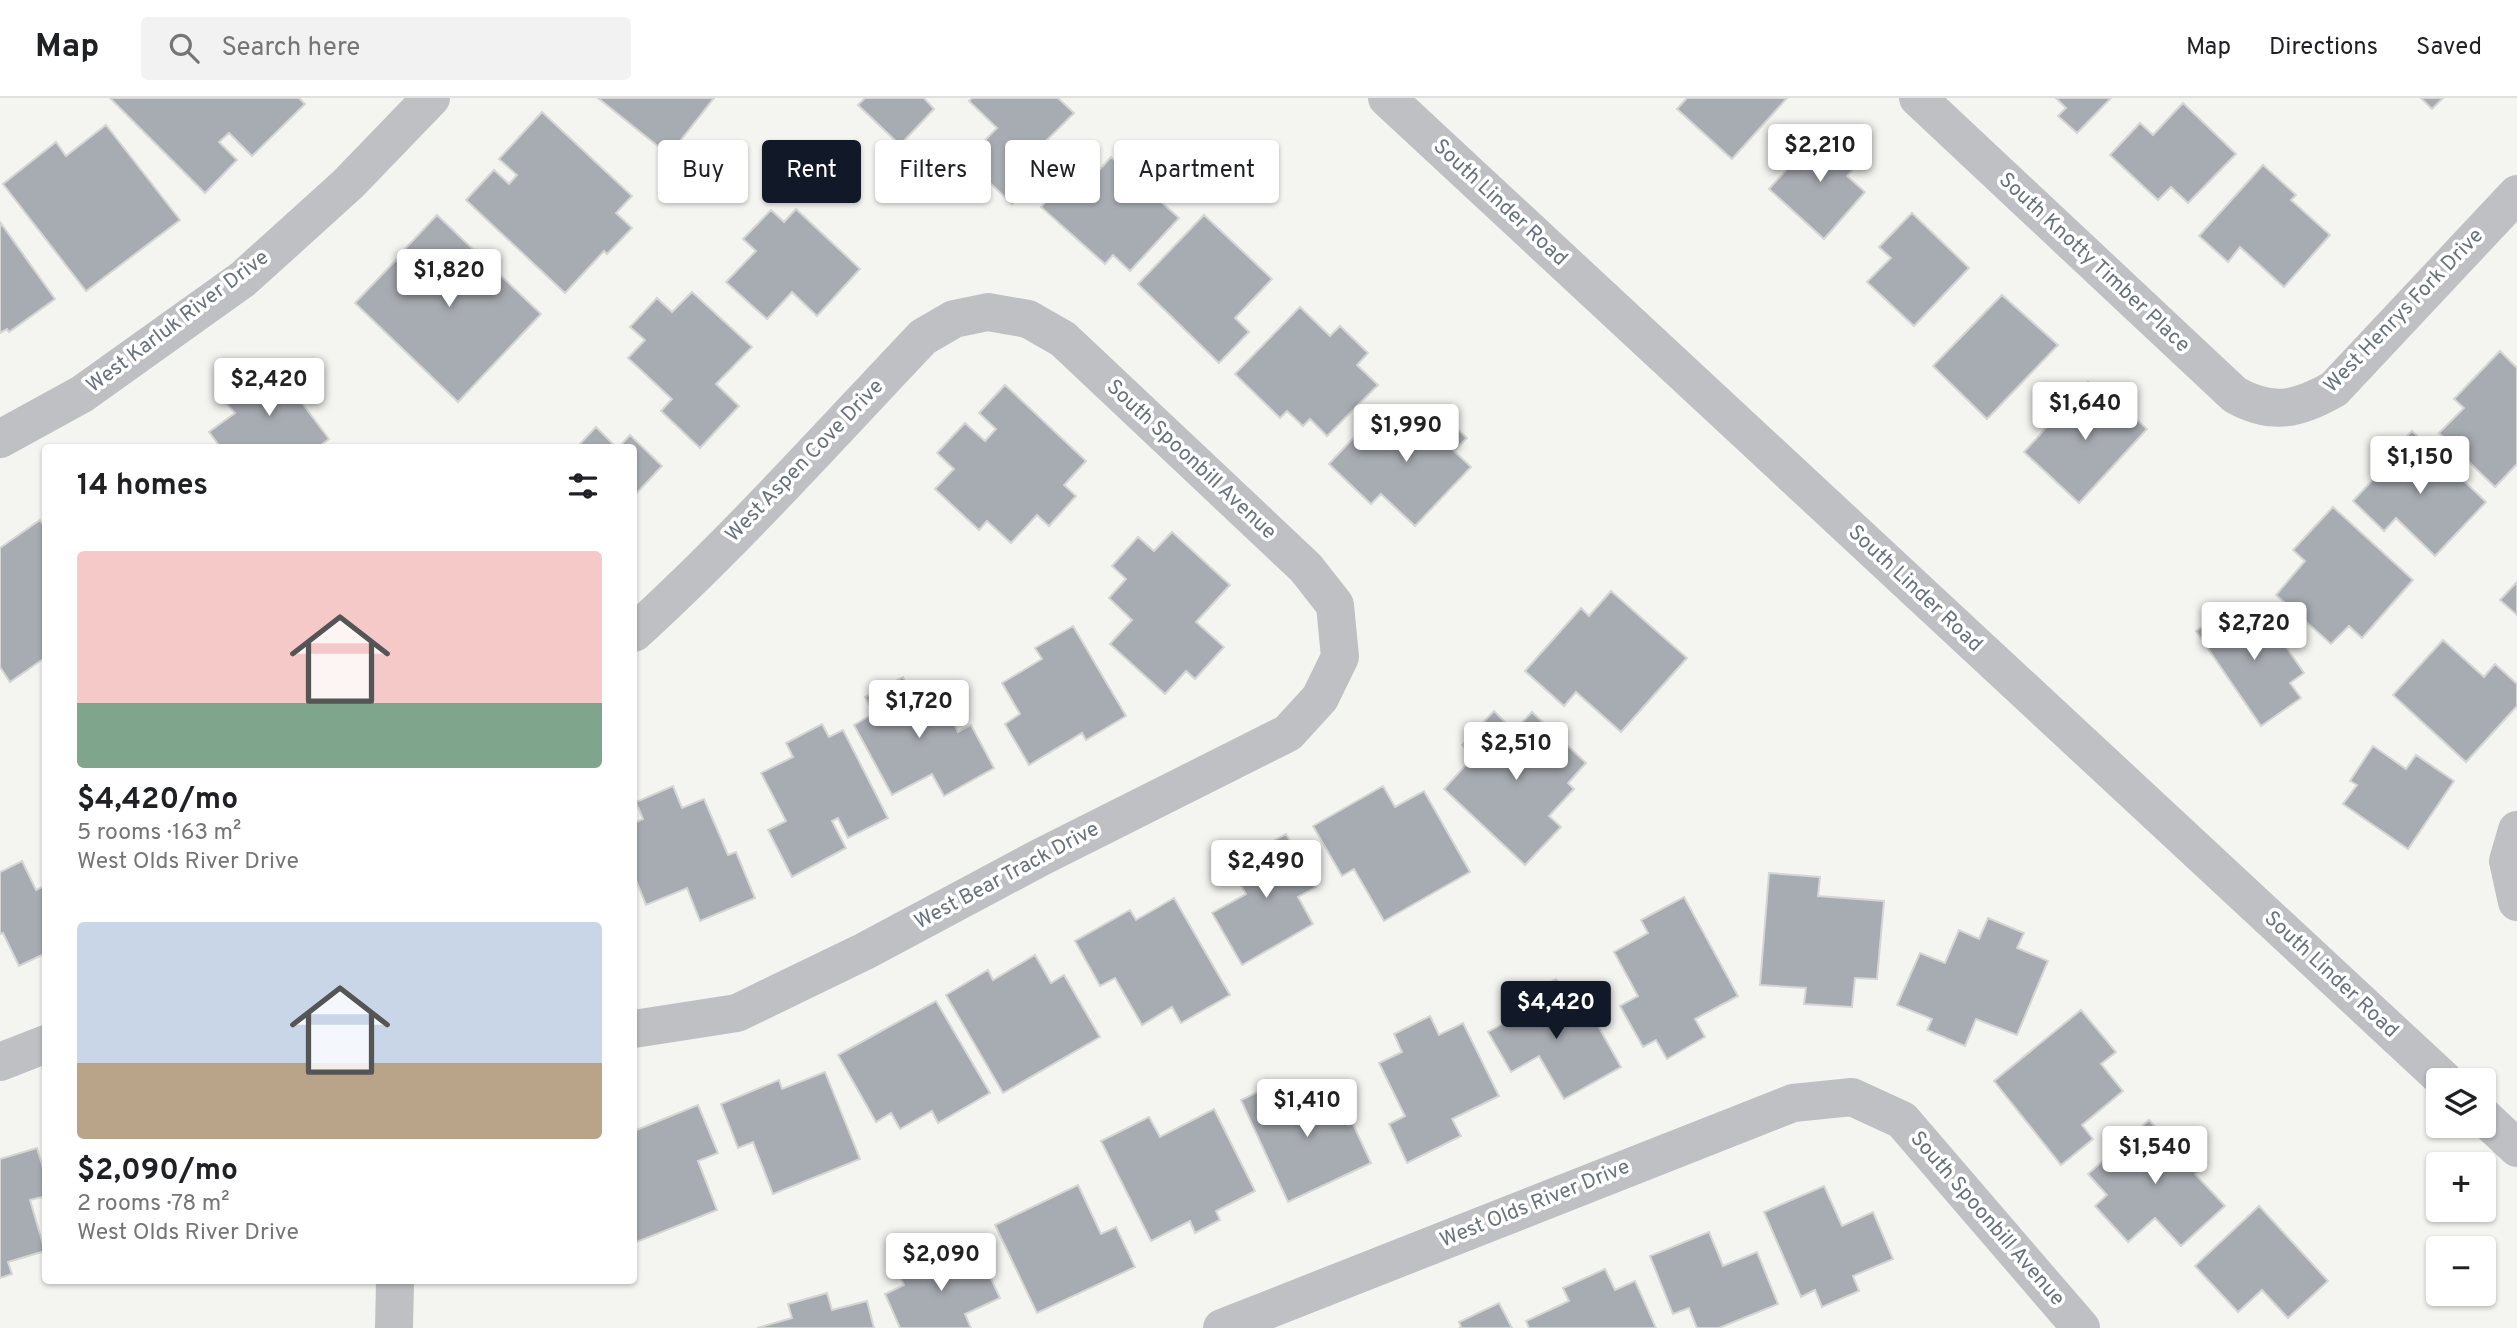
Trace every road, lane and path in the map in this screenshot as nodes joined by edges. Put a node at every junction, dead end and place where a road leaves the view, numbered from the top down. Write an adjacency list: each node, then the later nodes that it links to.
1 (431, 98): 7 (street, West Karluk River Drive)
2 (1387, 98): 15 (street, South Linder Road)
3 (1918, 98): 6 (street, South Knotty Timber Place)
4 (2517, 194): 6 (street, West Henrys Fork Drive)
5 (988, 313): 8 (street, West Aspen Cove Drive); 9 (street, South Spoonbill Avenue)
6 (2280, 410)
7 (0, 439)
8 (637, 630)
9 (1339, 657): 12 (street, West Bear Track Drive)
10 (2513, 846): 11 (street)
11 (2517, 902)
12 (637, 1029)
13 (42, 1046): 14 (street)
14 (0, 1062)
15 (2431, 1068)
16 (1852, 1097): 21 (street, West Olds River Drive); 22 (street, South Spoonbill Avenue)
17 (2496, 1128): 18 (street)
18 (2517, 1148)
19 (395, 1284): 20 (street)
20 (394, 1328)
21 (1222, 1328)
22 (2081, 1328)

